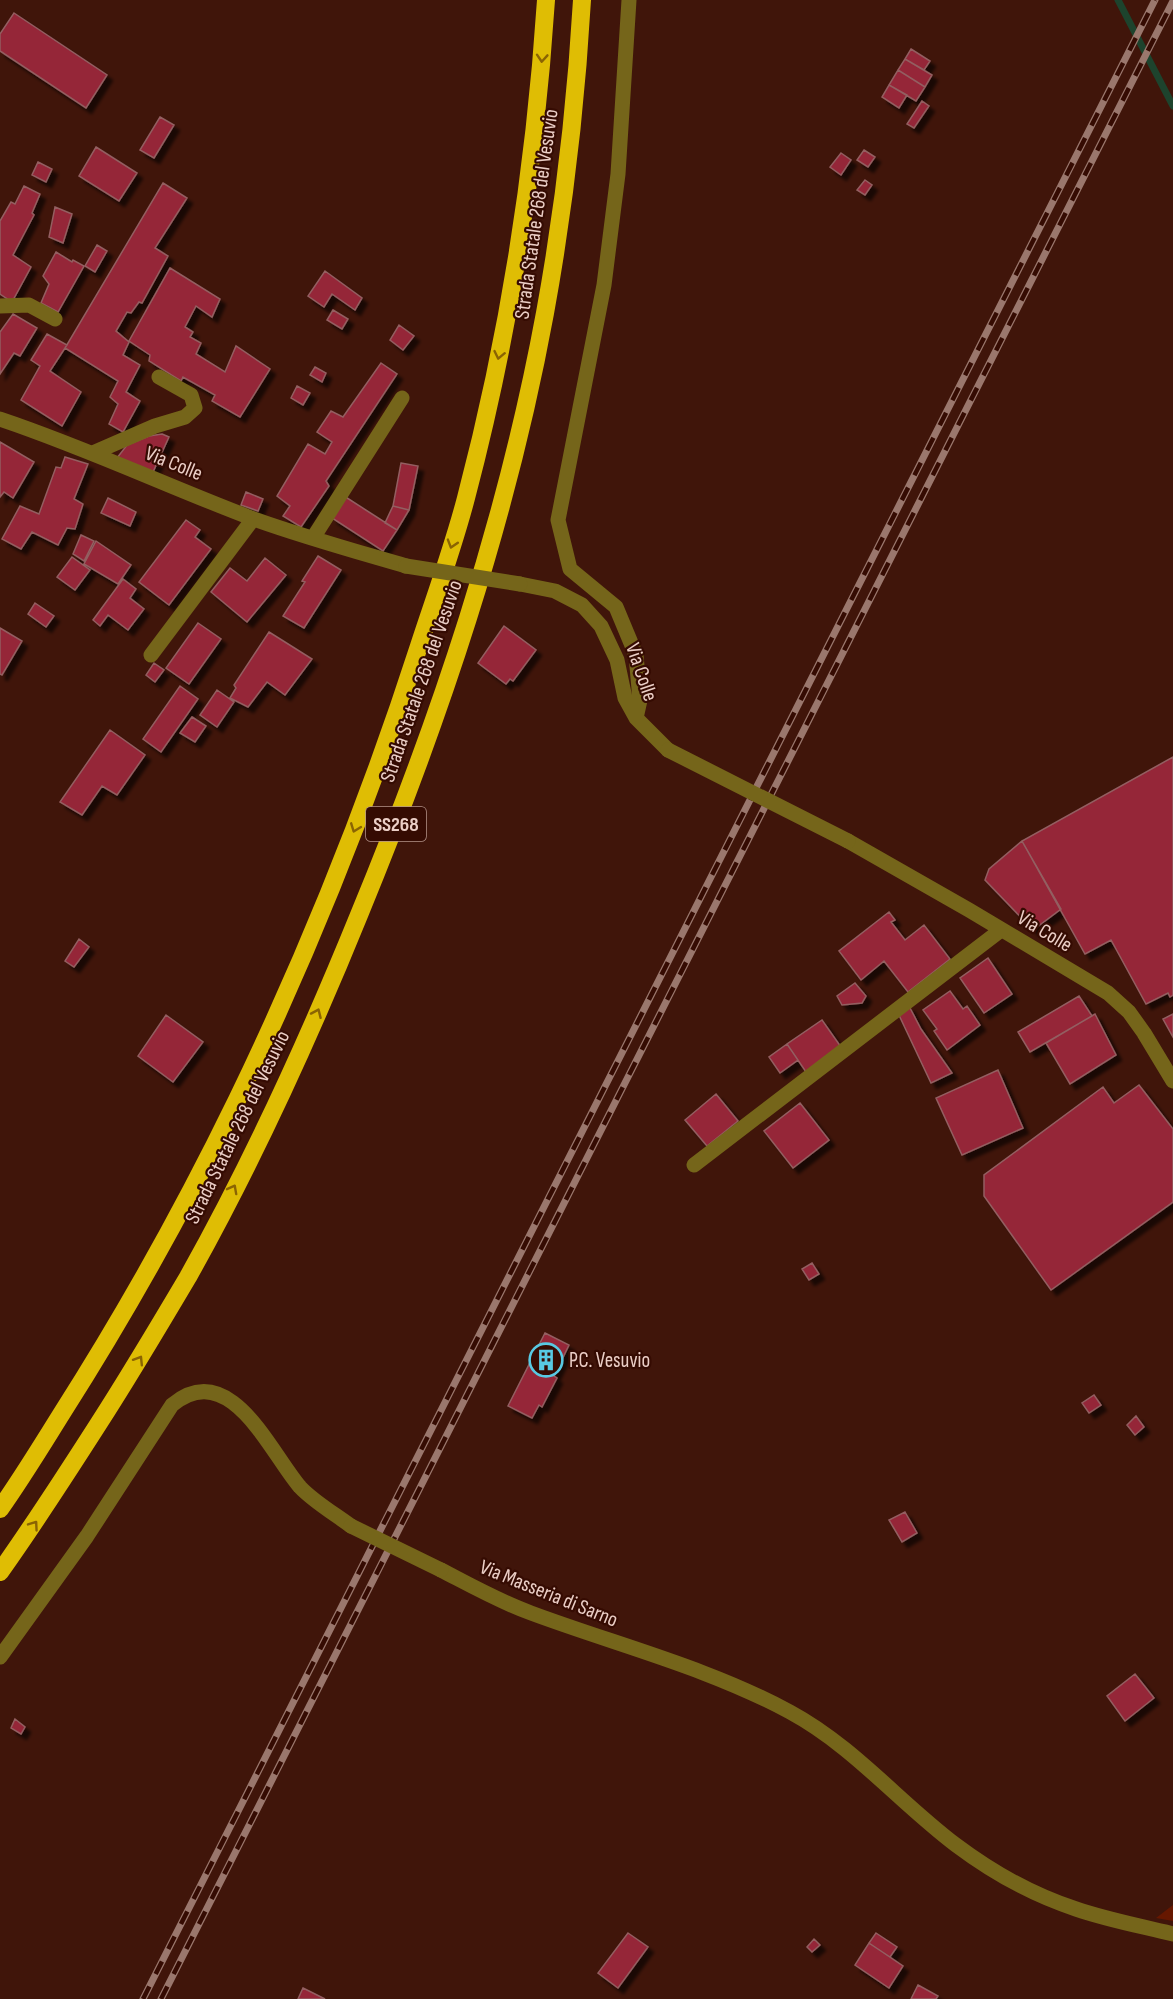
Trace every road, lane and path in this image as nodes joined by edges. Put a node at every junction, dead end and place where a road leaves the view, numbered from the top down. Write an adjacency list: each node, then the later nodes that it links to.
1 (546, 0): 17 (highway, Strada Statale 268 del Vesuvio / SS268, one-way to 17)
2 (582, 0): 18 (highway, Strada Statale 268 del Vesuvio / SS268, one-way to 2)
3 (629, 0): 13 (street)
4 (0, 306): 5 (street)
5 (55, 319)
6 (159, 377): 9 (street)
7 (402, 398): 11 (street)
8 (0, 419): 9 (street, Via Colle)
9 (93, 453): 10 (street, Via Colle)
10 (253, 519): 11 (street, Via Colle); 12 (street)
11 (313, 538): 13 (street, Via Colle, bridge)
12 (151, 655)
13 (636, 718): 14 (street, Via Colle, bridge)
14 (1001, 930): 15 (street, Via Colle); 16 (street)
15 (1173, 1081)
16 (694, 1165)
17 (0, 1509)
18 (0, 1572)
19 (0, 1657): 20 (street, Via Masseria di Sarno, bridge)
20 (1173, 1934)

